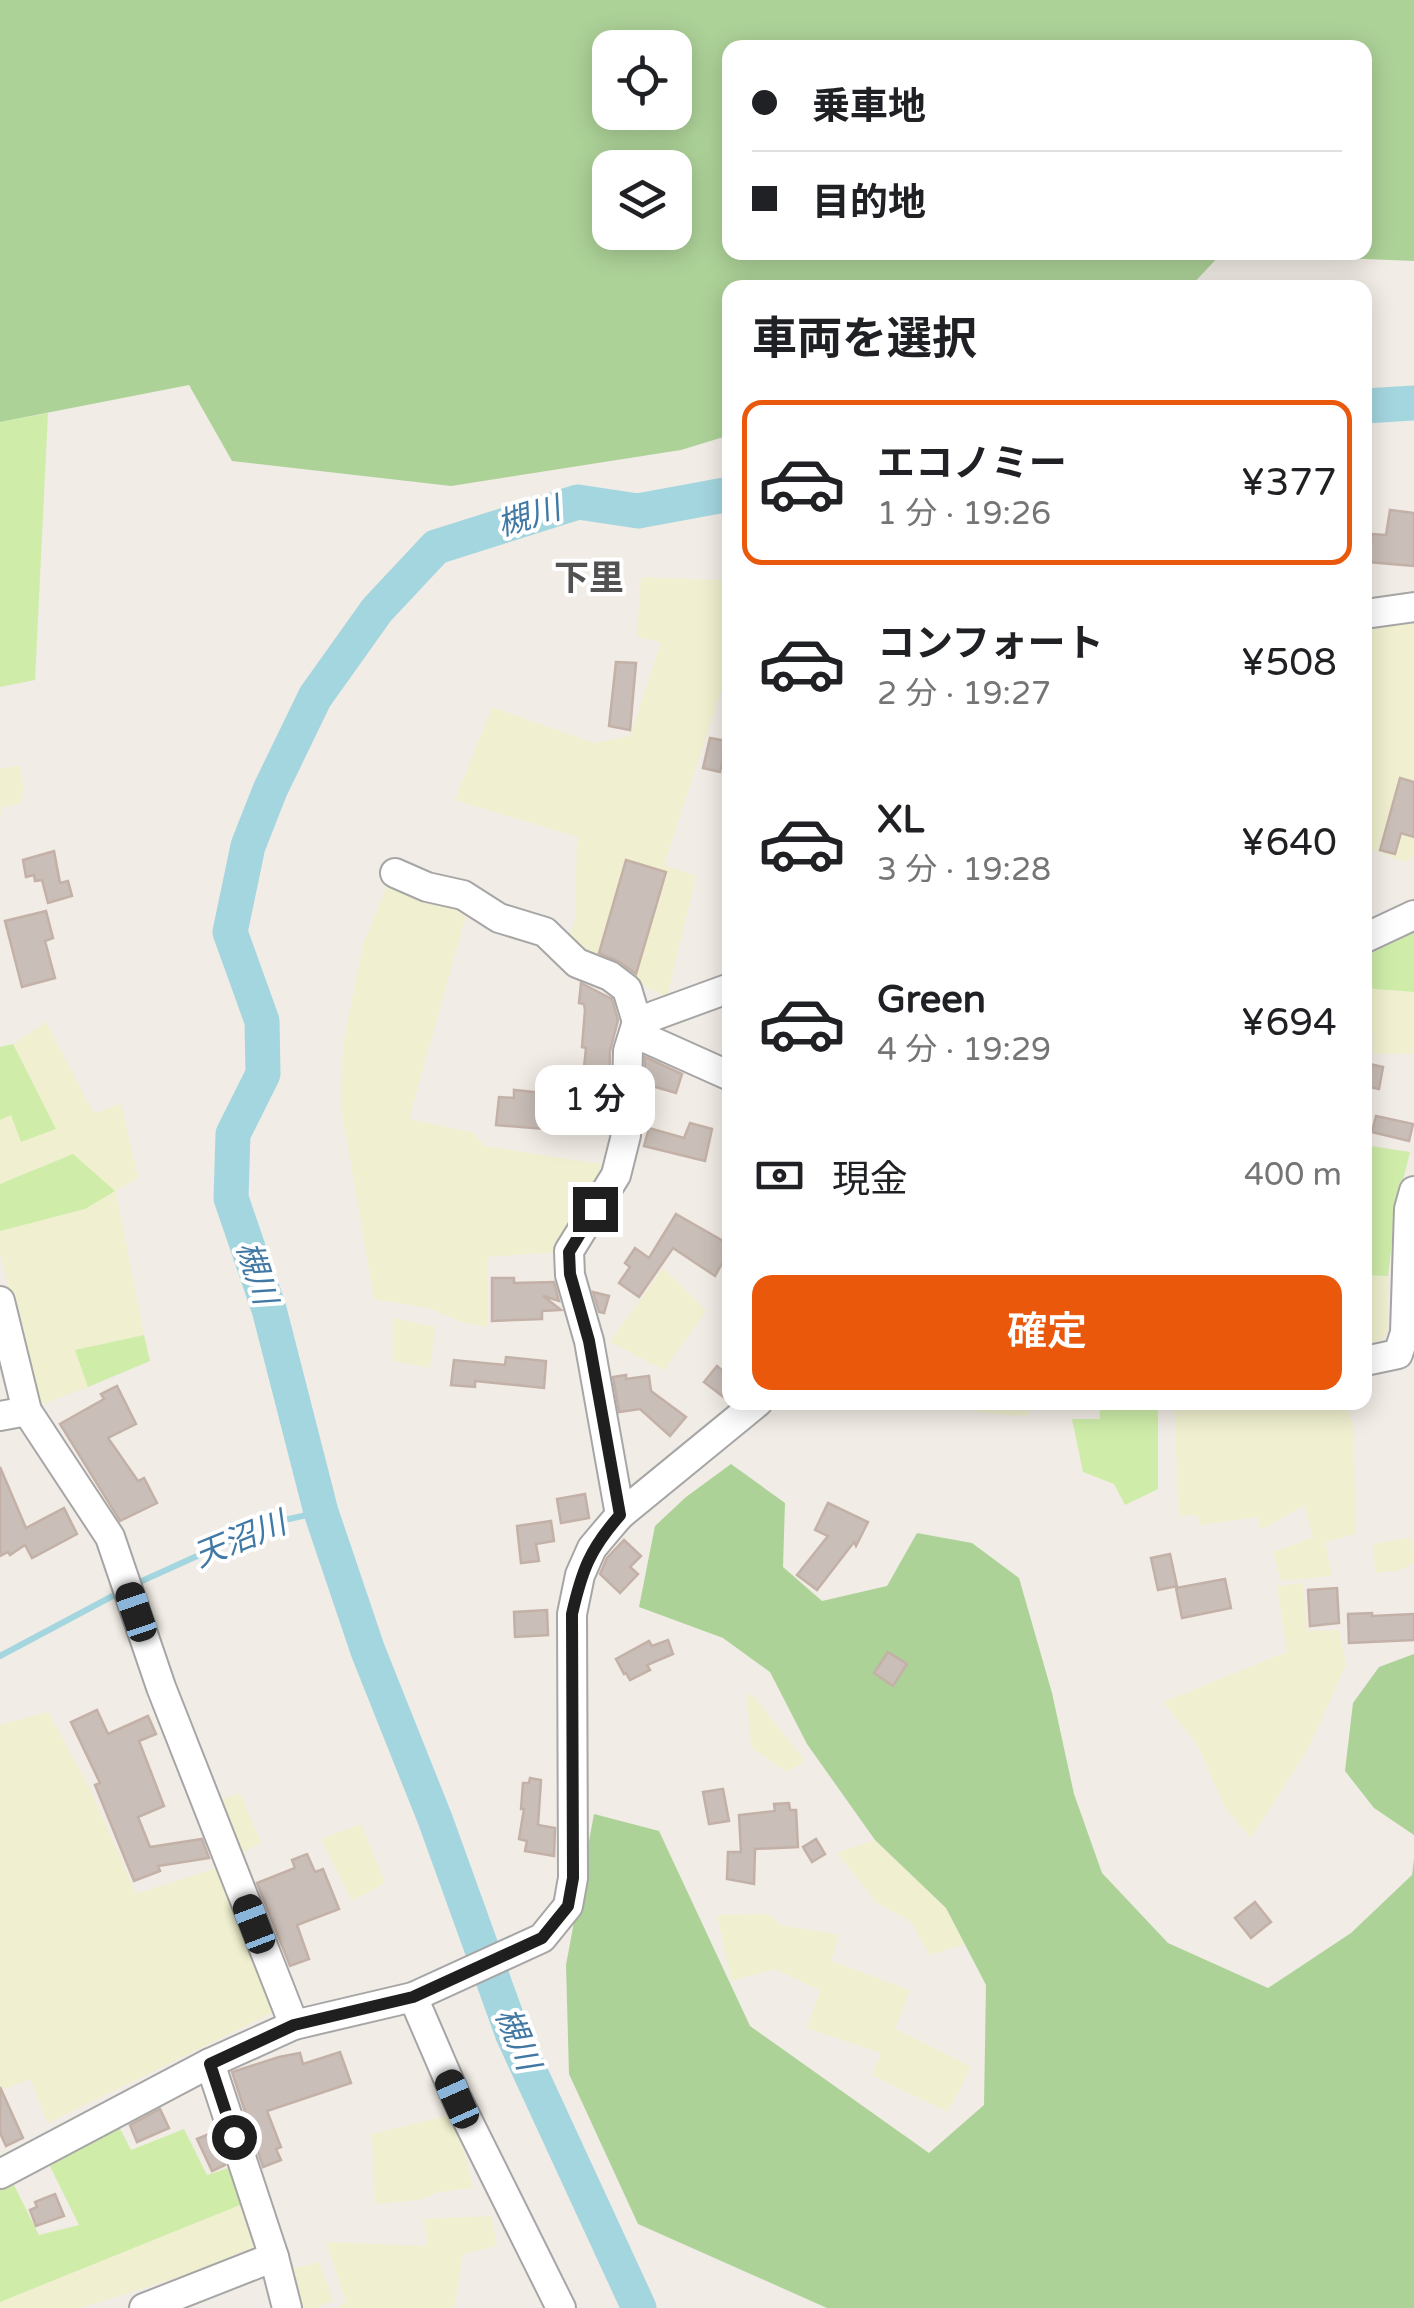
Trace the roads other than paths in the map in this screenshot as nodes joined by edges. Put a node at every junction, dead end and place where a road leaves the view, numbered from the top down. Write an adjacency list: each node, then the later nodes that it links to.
1 (1414, 607): 2 (street)
2 (1372, 613)
3 (395, 873): 7 (street)
4 (1414, 914): 5 (street)
5 (1372, 935)
6 (722, 991): 7 (street)
7 (635, 1028): 8 (street); 14 (street)
8 (722, 1072)
9 (1414, 1191): 11 (street)
10 (0, 1301): 13 (street)
11 (1372, 1360)
12 (748, 1410): 14 (street)
13 (14, 1414): 16 (street)
14 (620, 1515): 15 (street)
15 (418, 1994): 16 (street); 22 (street)
16 (294, 2025): 17 (street)
17 (210, 2064): 18 (street); 19 (street)
18 (0, 2174)
19 (274, 2256): 20 (street); 21 (street)
20 (144, 2308)
21 (286, 2308)
22 (562, 2308)

